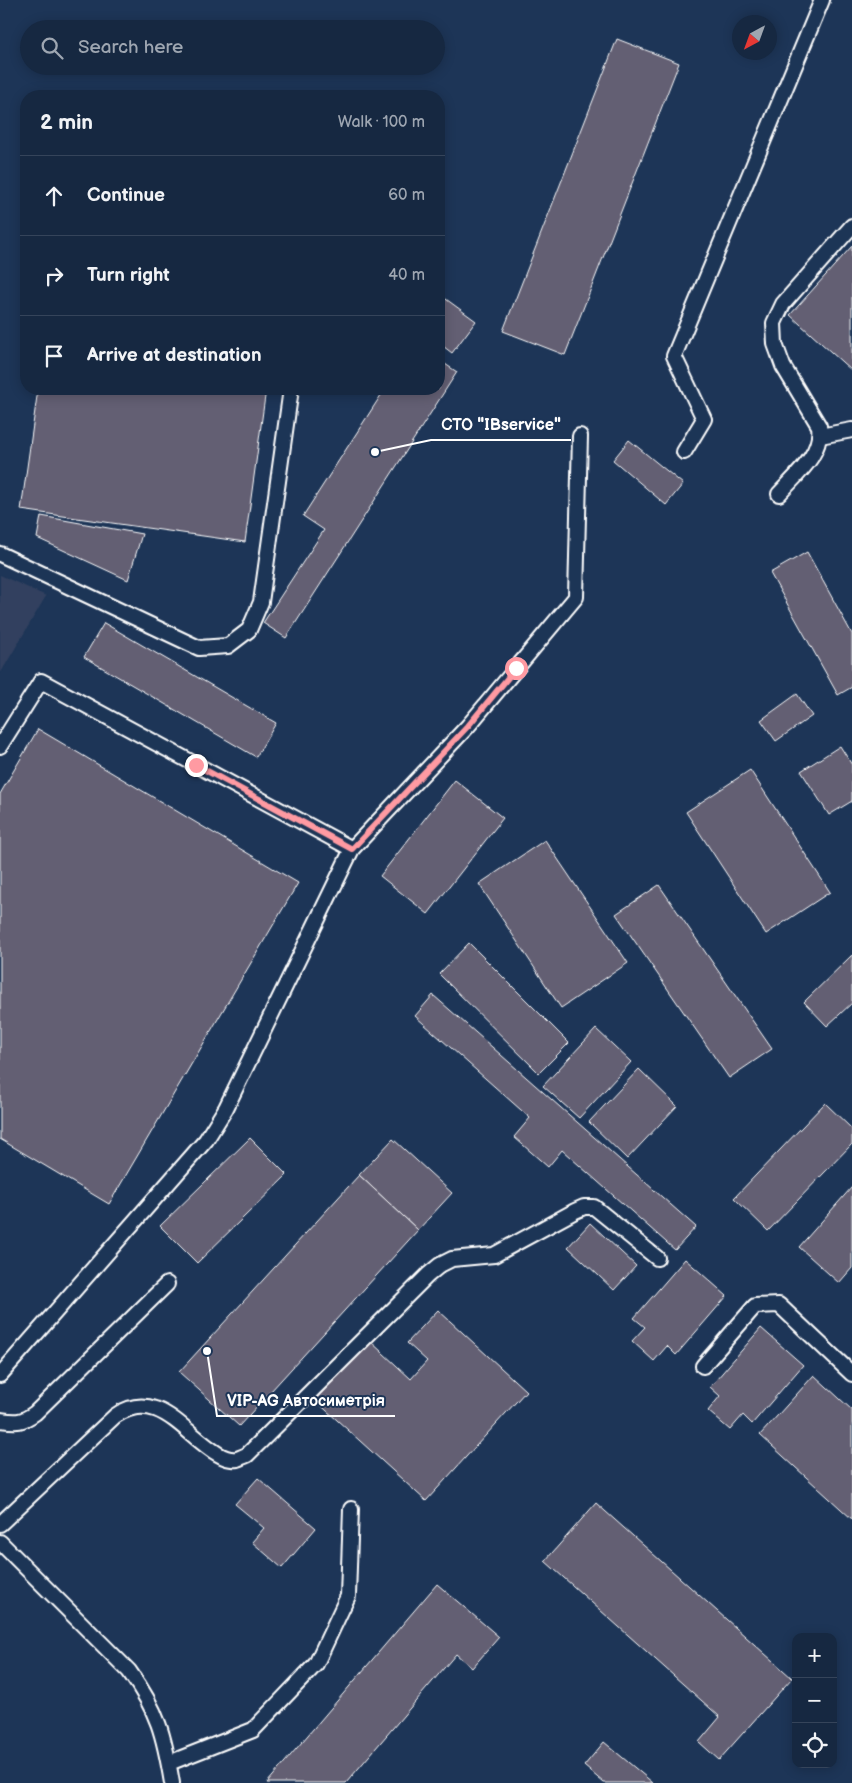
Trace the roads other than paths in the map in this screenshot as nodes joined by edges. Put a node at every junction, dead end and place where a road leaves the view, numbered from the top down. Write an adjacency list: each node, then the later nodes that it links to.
1 (822, 0): 7 (lane)
2 (852, 226): 6 (lane)
3 (290, 395): 9 (lane)
4 (852, 430): 6 (lane)
5 (580, 436): 11 (lane)
6 (820, 436): 8 (lane)
7 (684, 452)
8 (779, 494)
9 (0, 554)
10 (0, 746): 11 (lane)
11 (352, 849): 16 (lane)
12 (657, 1258): 19 (lane)
13 (167, 1284): 17 (lane)
14 (703, 1366): 15 (lane)
15 (852, 1374)
16 (0, 1375)
17 (0, 1420)
18 (351, 1509): 21 (lane)
19 (0, 1524)
20 (0, 1542): 21 (lane)
21 (168, 1763): 22 (lane)
22 (172, 1783)

